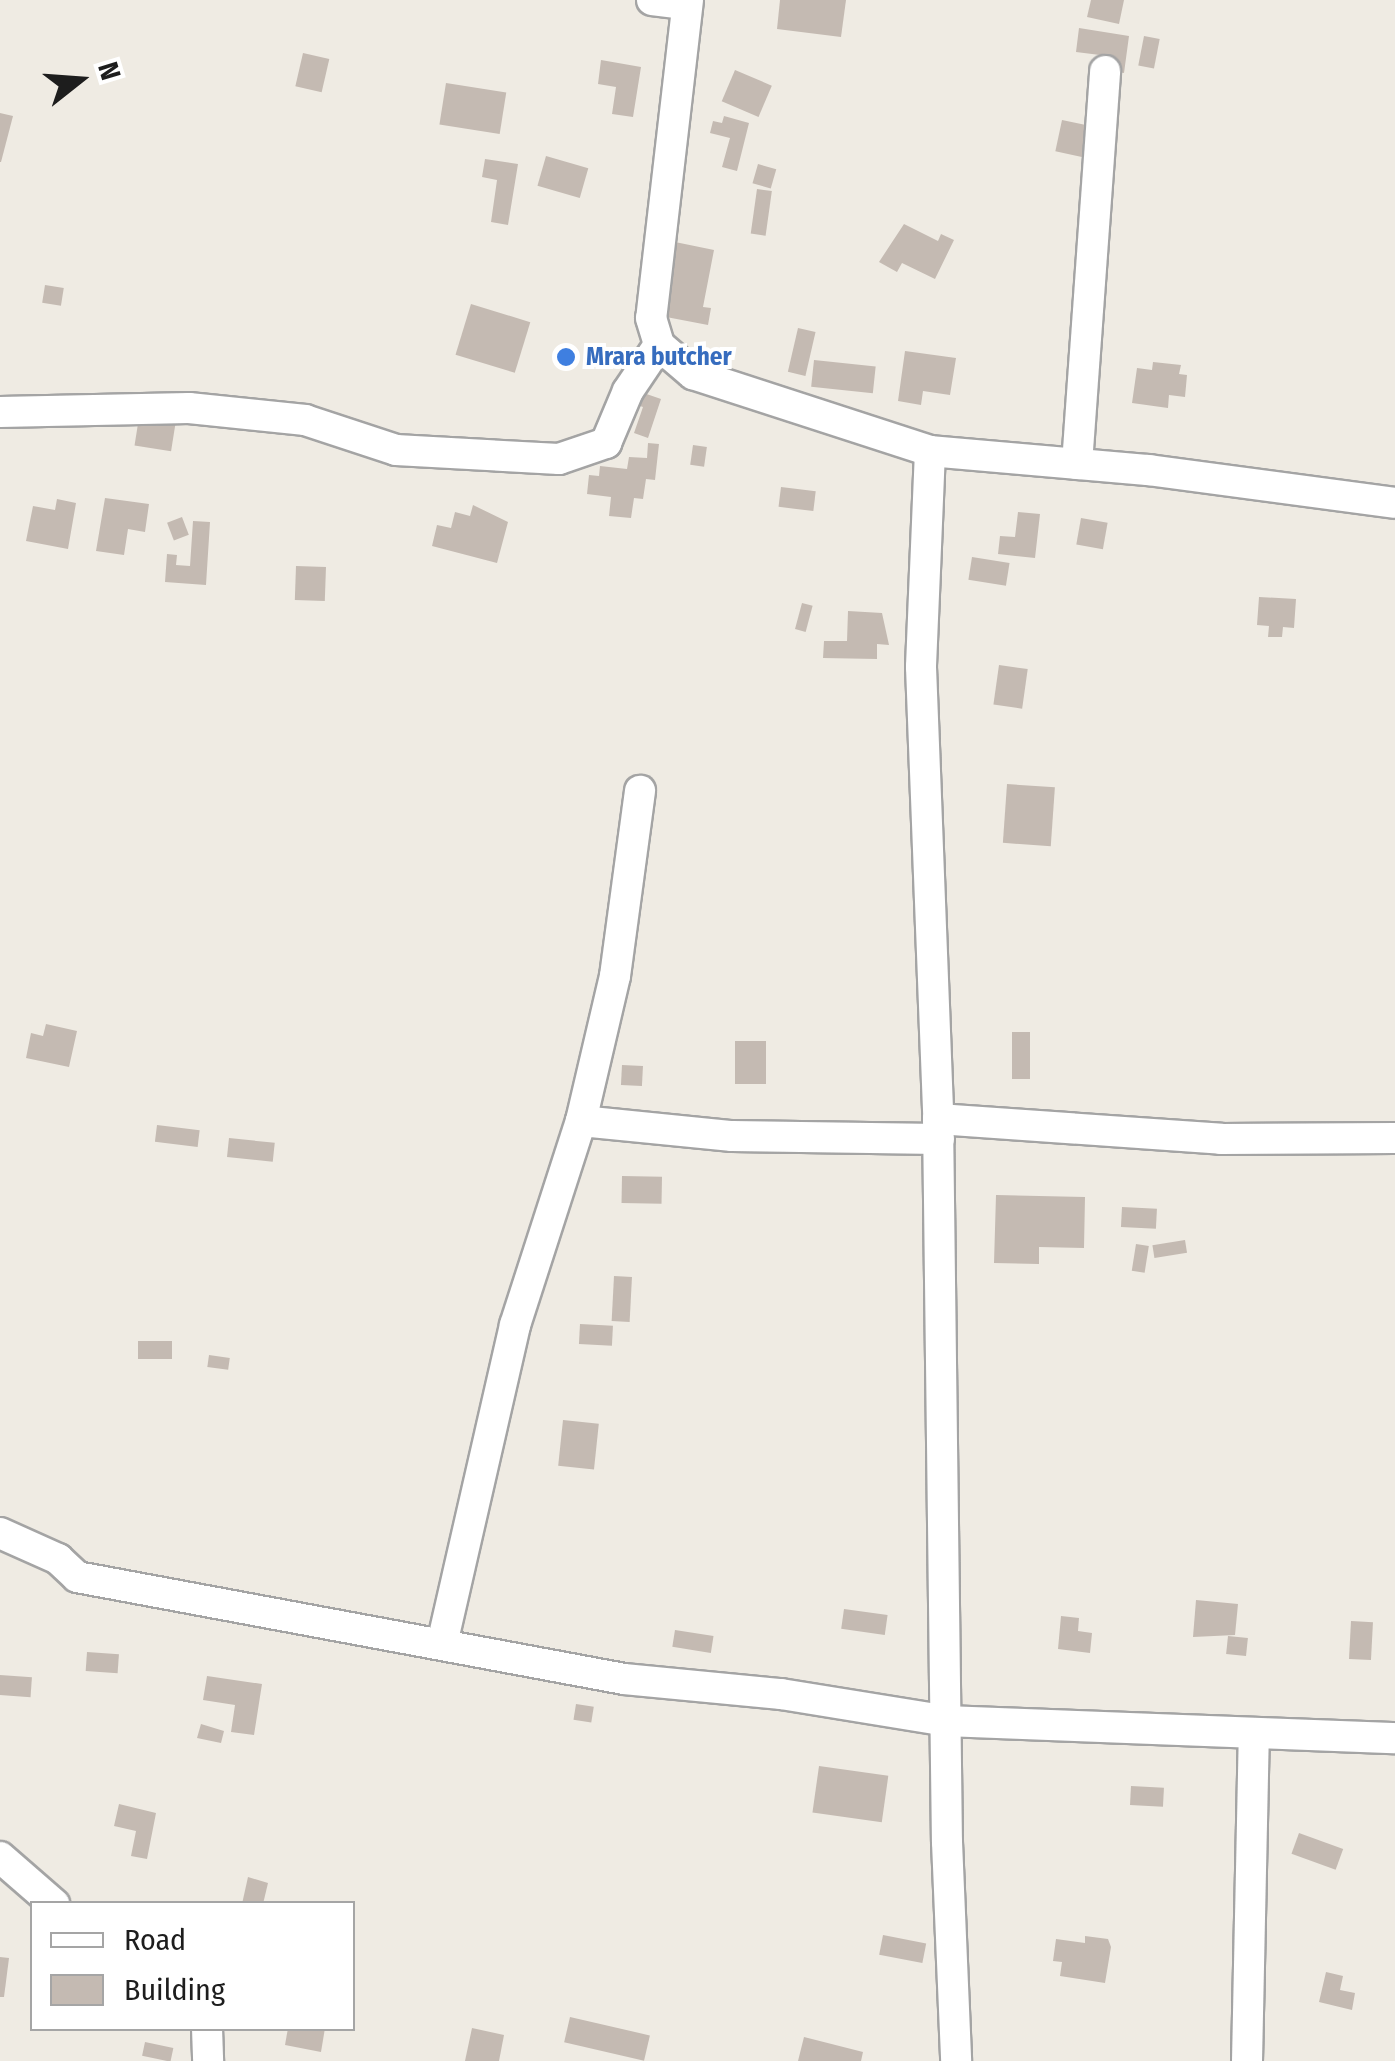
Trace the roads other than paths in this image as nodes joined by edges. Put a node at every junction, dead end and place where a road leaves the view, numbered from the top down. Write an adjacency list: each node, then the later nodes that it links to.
1 (652, 0): 2 (street)
2 (687, 2): 4 (street)
3 (1105, 70): 7 (street)
4 (659, 345): 5 (street); 6 (street)
5 (0, 412)
6 (930, 450): 7 (street); 11 (street)
7 (1077, 464): 8 (street)
8 (1395, 504)
9 (640, 791): 10 (street)
10 (581, 1120): 11 (street); 14 (street)
11 (938, 1129): 12 (street); 15 (street)
12 (1395, 1138)
13 (0, 1533): 14 (street)
14 (442, 1644): 15 (street)
15 (947, 1721): 16 (street); 22 (street)
16 (1254, 1736): 17 (street); 23 (street)
17 (1395, 1738)
18 (0, 1856): 19 (street)
19 (51, 1901)
20 (207, 2031): 21 (street)
21 (208, 2061)
22 (956, 2061)
23 (1247, 2061)

